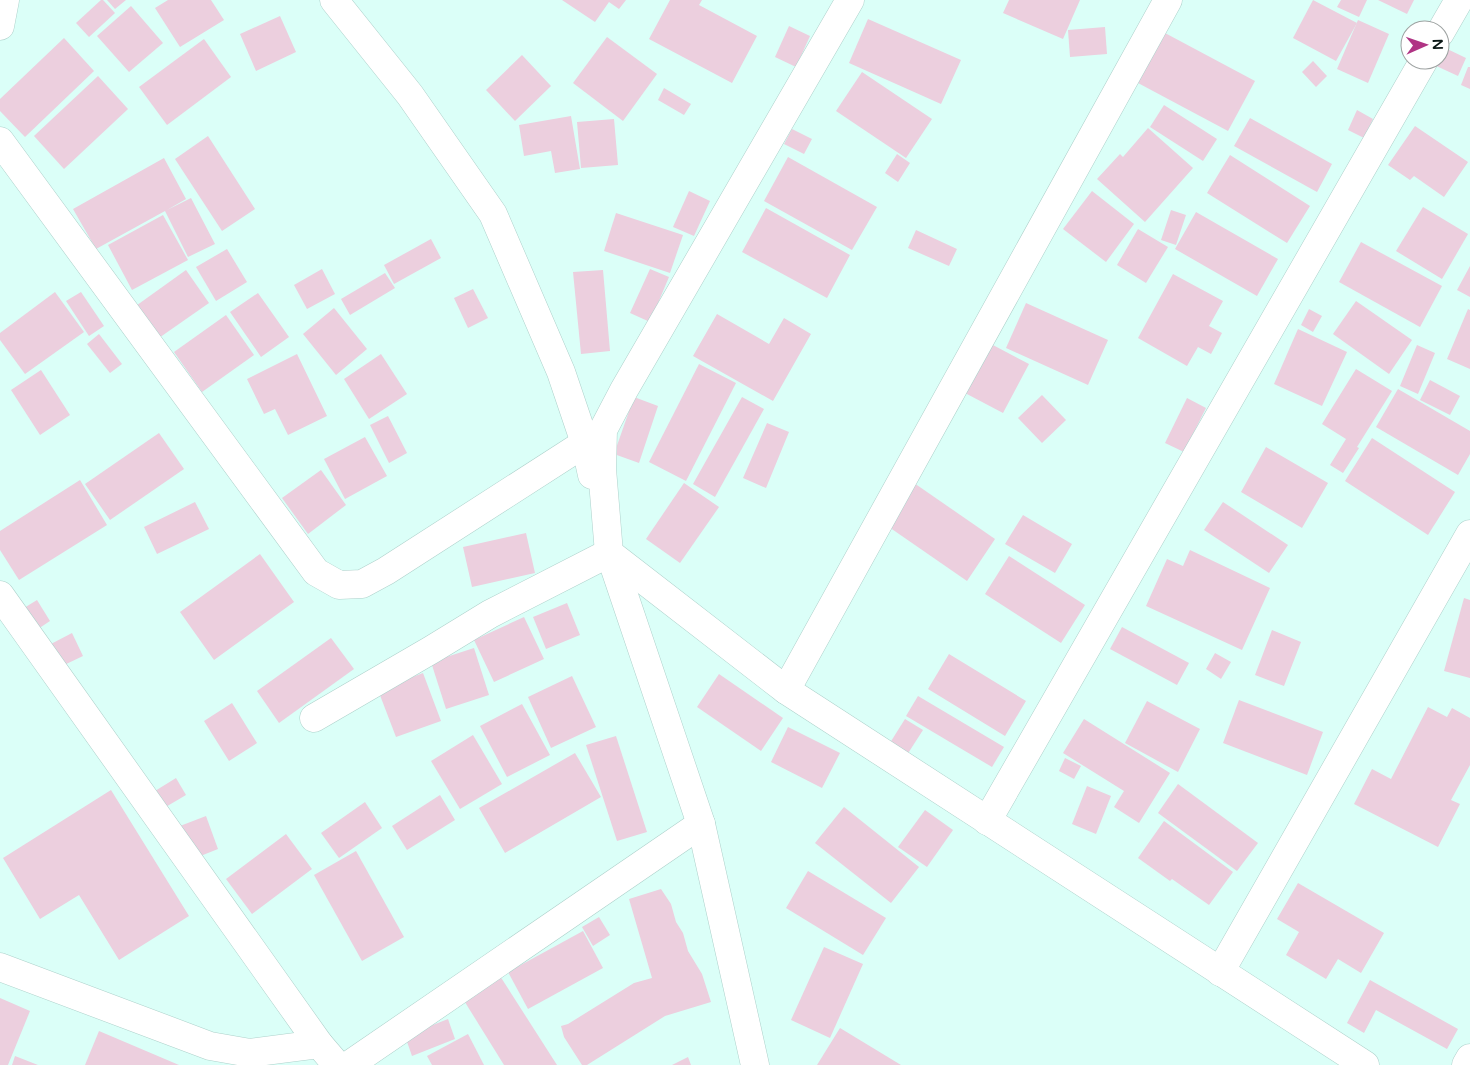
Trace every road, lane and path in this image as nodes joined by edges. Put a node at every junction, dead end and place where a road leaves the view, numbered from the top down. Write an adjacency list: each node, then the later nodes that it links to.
1 (5, 0): 7 (street)
2 (334, 0): 10 (street)
3 (850, 0): 12 (street)
4 (1168, 0): 14 (street)
5 (1459, 0): 6 (street)
6 (1447, 20)
7 (0, 26)
8 (1418, 70): 16 (street)
9 (0, 141): 10 (street)
10 (585, 443): 12 (street)
11 (1470, 534): 19 (street)
12 (609, 553): 14 (street); 15 (street); 17 (street)
13 (0, 595): 20 (street)
14 (786, 690): 16 (street)
15 (314, 718)
16 (987, 821): 19 (street)
17 (701, 824): 23 (street); 24 (street)
18 (0, 967): 20 (street)
19 (1220, 972): 25 (street)
20 (319, 1044): 22 (street)
21 (1470, 1058): 26 (street)
22 (337, 1065)
23 (348, 1065)
24 (755, 1065)
25 (1365, 1065)
26 (1466, 1065)

